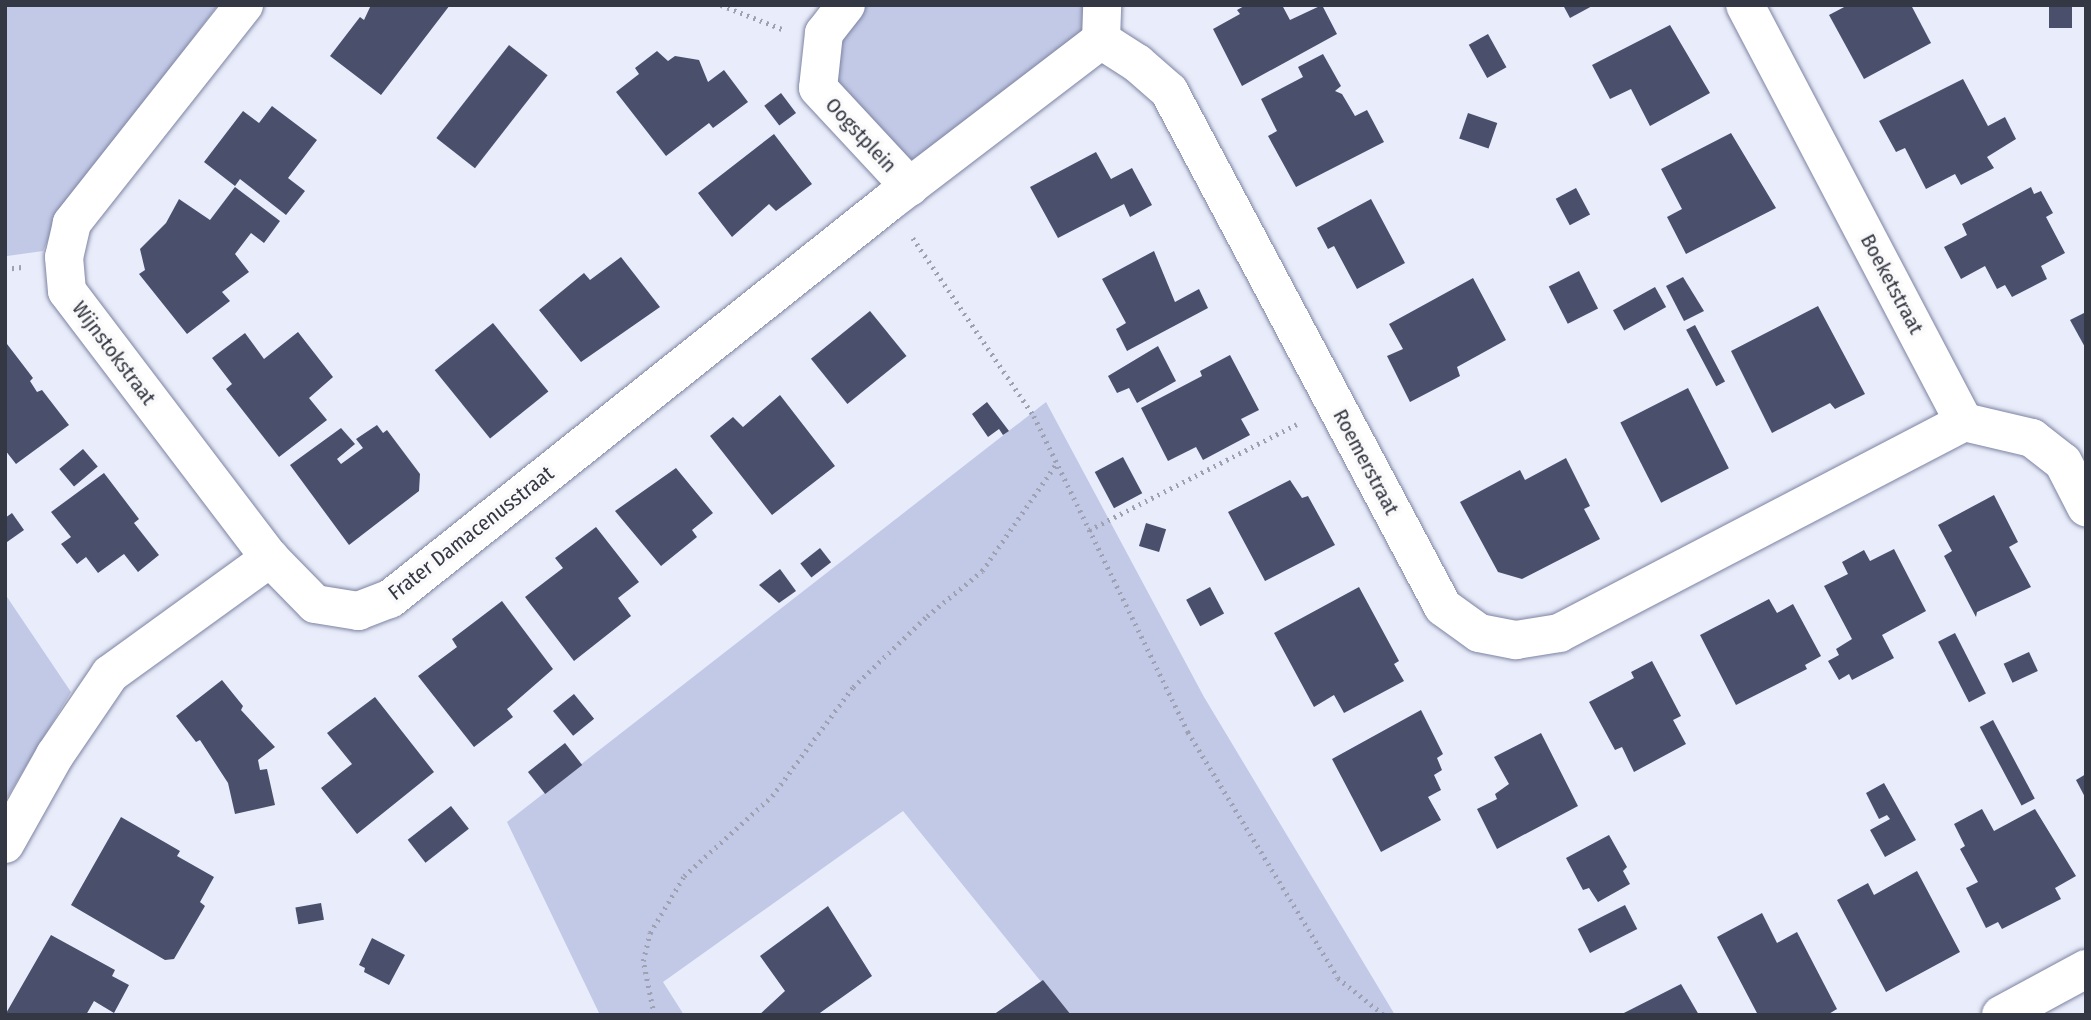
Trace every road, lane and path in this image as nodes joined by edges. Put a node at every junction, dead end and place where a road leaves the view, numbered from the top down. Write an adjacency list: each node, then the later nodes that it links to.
1 (244, 5): 13 (street, Wijnstokstraat)
2 (720, 5): 6 (path)
3 (846, 5): 6 (street, Oogstplein)
4 (1745, 5): 9 (street, Boeketstraat)
5 (1102, 23): 7 (street, Roemerstraat); 8 (street, Roemerstraat)
6 (821, 45): 7 (street, Oogstplein)
7 (900, 194): 10 (path); 13 (street, Frater Damacenusstraat)
8 (1336, 405): 9 (street, Roemerstraat); 12 (path)
9 (1964, 422): 11 (street)
10 (1057, 463): 12 (path); 17 (path)
11 (2086, 507)
12 (1089, 530): 18 (path)
13 (270, 558): 14 (street)
14 (5, 844)
15 (2086, 969): 16 (street)
16 (2026, 1009)
17 (654, 1015)
18 (1384, 1015)

